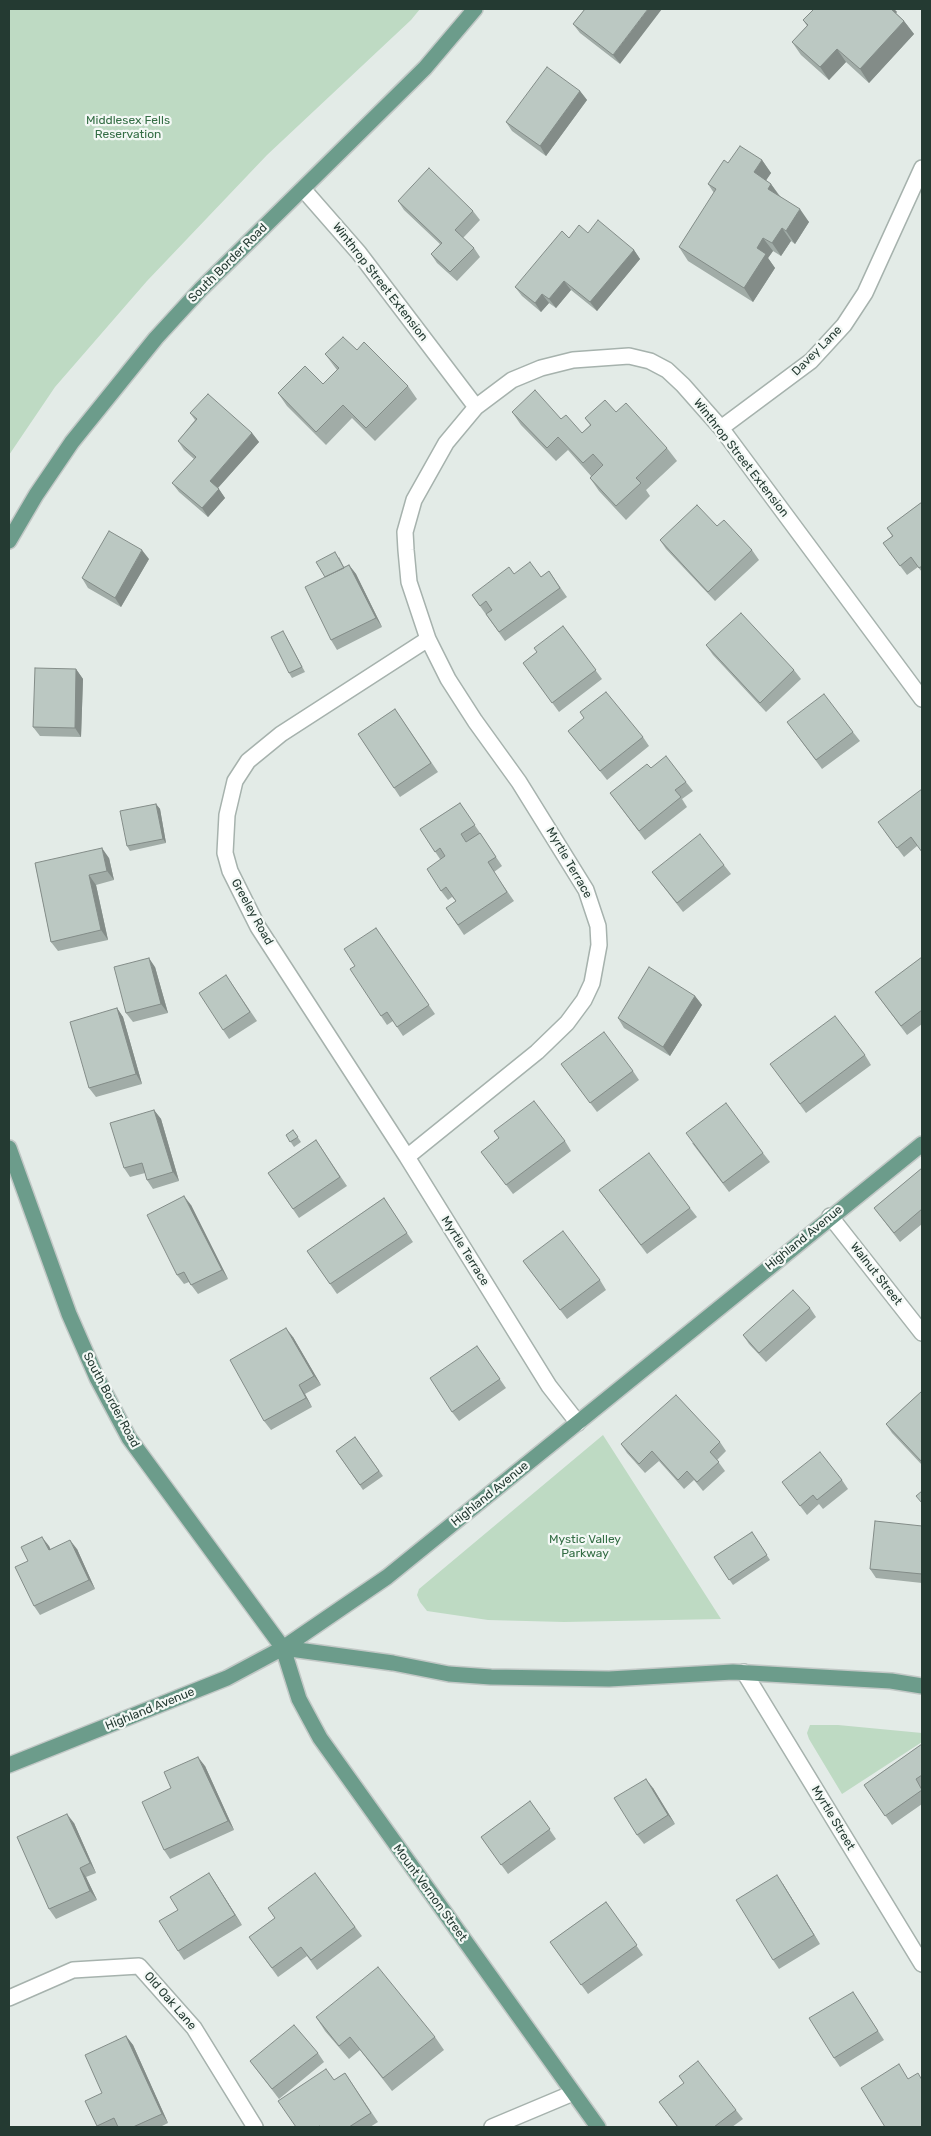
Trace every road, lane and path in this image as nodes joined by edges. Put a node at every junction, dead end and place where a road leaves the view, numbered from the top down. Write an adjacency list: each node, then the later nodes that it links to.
1 (475, 9): 3 (main road, South Border Road)
2 (922, 168): 5 (street, Davey Lane)
3 (303, 189): 4 (street, Winthrop Street Extension); 6 (main road, South Border Road)
4 (476, 407): 5 (street, Winthrop Street Extension); 7 (street, Myrtle Terrace)
5 (721, 428): 8 (street, Winthrop Street Extension)
6 (9, 541)
7 (428, 639): 11 (street, Myrtle Terrace); 11 (street, Greeley Road)
8 (922, 699)
9 (922, 1144): 12 (main road, Highland Avenue)
10 (9, 1148): 15 (main road, South Border Road)
11 (407, 1157): 14 (street, Myrtle Terrace)
12 (830, 1216): 13 (street, Walnut Street); 14 (main road, Highland Avenue)
13 (922, 1332)
14 (578, 1422): 15 (main road, Highland Avenue)
15 (284, 1648): 16 (main road); 18 (main road, Highland Avenue); 21 (main road, Mount Vernon Street)
16 (744, 1672): 17 (main road); 19 (street, Myrtle Street)
17 (922, 1686)
18 (9, 1765)
19 (922, 1964)
20 (9, 1998): 22 (street, Old Oak Lane)
21 (573, 2093): 23 (street); 24 (main road, Mount Vernon Street)
22 (255, 2127)
23 (492, 2127)
24 (598, 2127)

